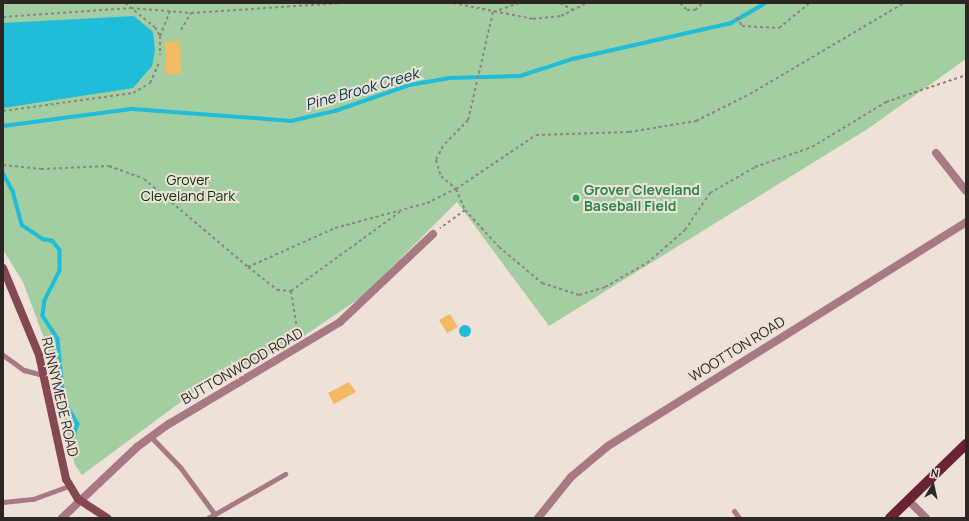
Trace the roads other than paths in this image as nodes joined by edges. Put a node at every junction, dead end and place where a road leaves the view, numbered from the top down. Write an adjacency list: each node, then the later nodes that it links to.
1 (936, 153): 2 (street)
2 (966, 191)
3 (966, 222): 20 (street, WOOTTON ROAD)
4 (433, 234): 8 (street, BUTTONWOOD ROAD)
5 (3, 268): 7 (street, RUNNYMEDE ROAD)
6 (3, 355): 7 (lane)
7 (44, 375): 11 (street, RUNNYMEDE ROAD)
8 (151, 437): 12 (street, BUTTONWOOD ROAD); 16 (lane)
9 (966, 444): 13 (main road)
10 (285, 474): 16 (lane)
11 (69, 486): 12 (street, RUNNYMEDE ROAD); 14 (lane)
12 (78, 499): 17 (street, BUTTONWOOD ROAD); 18 (street, RUNNYMEDE ROAD)
13 (908, 500): 22 (main road); 23 (street)
14 (3, 502)
15 (734, 510): 21 (lane)
16 (212, 512): 19 (lane)
17 (62, 518)
18 (107, 518)
19 (208, 518)
20 (538, 518)
21 (739, 518)
22 (890, 518)
23 (926, 518)

